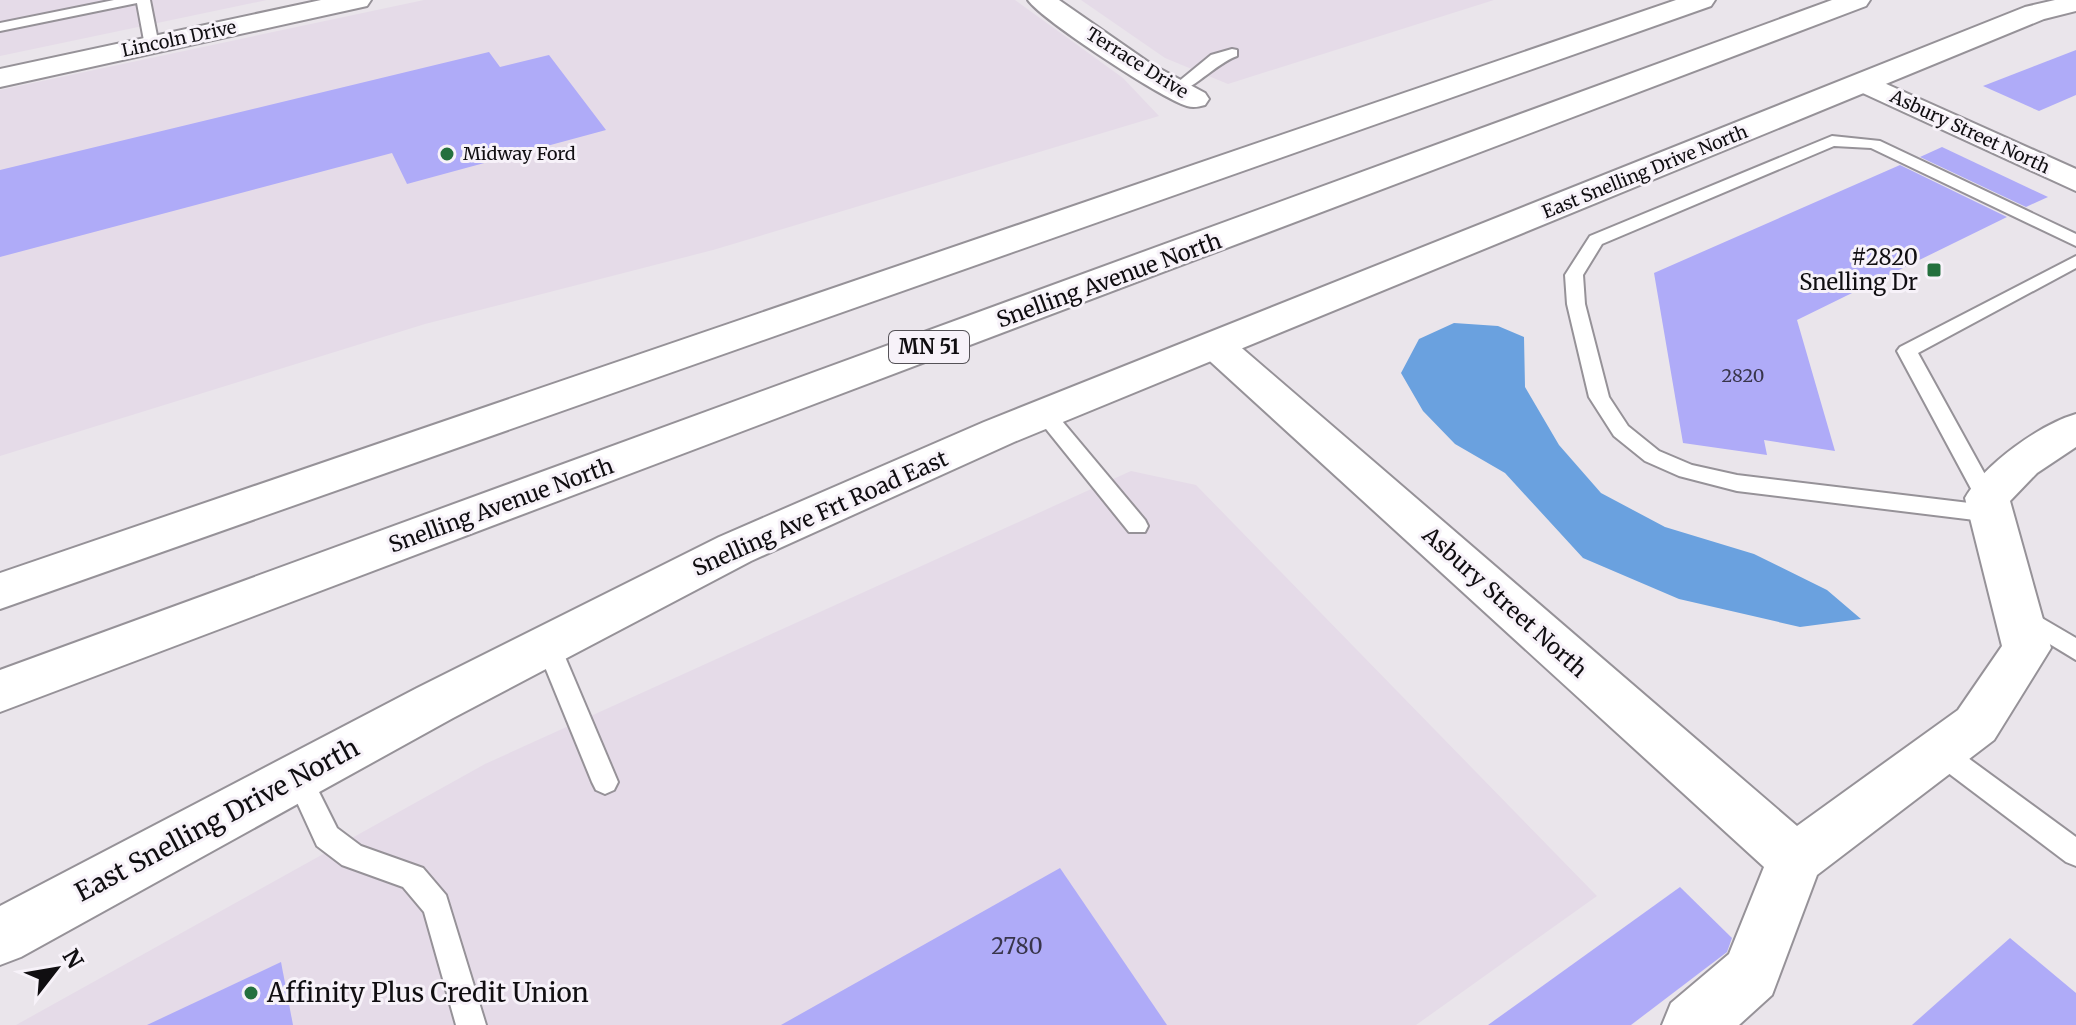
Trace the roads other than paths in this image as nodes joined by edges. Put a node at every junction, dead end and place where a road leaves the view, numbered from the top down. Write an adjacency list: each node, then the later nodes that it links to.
1 (134, 0): 8 (lane)
2 (143, 0): 9 (lane)
3 (1702, 0): 22 (main road)
4 (1857, 0): 26 (main road, Snelling Avenue North / MN 51)
5 (352, 1): 9 (main road, Lincoln Drive)
6 (1046, 1): 13 (main road, Terrace Drive)
7 (2076, 3): 12 (main road, East Snelling Drive North)
8 (0, 27)
9 (152, 46): 11 (main road, Lincoln Drive)
10 (1232, 53): 13 (lane)
11 (0, 78)
12 (1864, 83): 14 (main road, Asbury Street North); 17 (main road, East Snelling Drive North)
13 (1186, 94)
14 (2076, 181)
15 (2076, 241): 20 (lane)
16 (2076, 261): 20 (lane)
17 (1215, 345): 18 (main road, Snelling Ave Frt Road East); 32 (main road, Asbury Street North)
18 (1045, 414): 21 (lane); 24 (main road, Snelling Ave Frt Road East)
19 (2076, 428): 20 (main road)
20 (1989, 506): 23 (main road)
21 (1137, 526)
22 (0, 591)
23 (2015, 611): 25 (lane); 28 (main road)
24 (548, 645): 27 (main road, Snelling Ave Frt Road East); 30 (lane)
25 (2076, 650)
26 (0, 691)
27 (435, 703): 29 (main road, East Snelling Drive North)
28 (1940, 752): 31 (lane); 32 (main road)
29 (298, 776): 33 (main road, East Snelling Drive North); 34 (lane)
30 (605, 782)
31 (2076, 853)
32 (1795, 859): 35 (main road)
33 (0, 937)
34 (471, 1025)
35 (1693, 1025)

